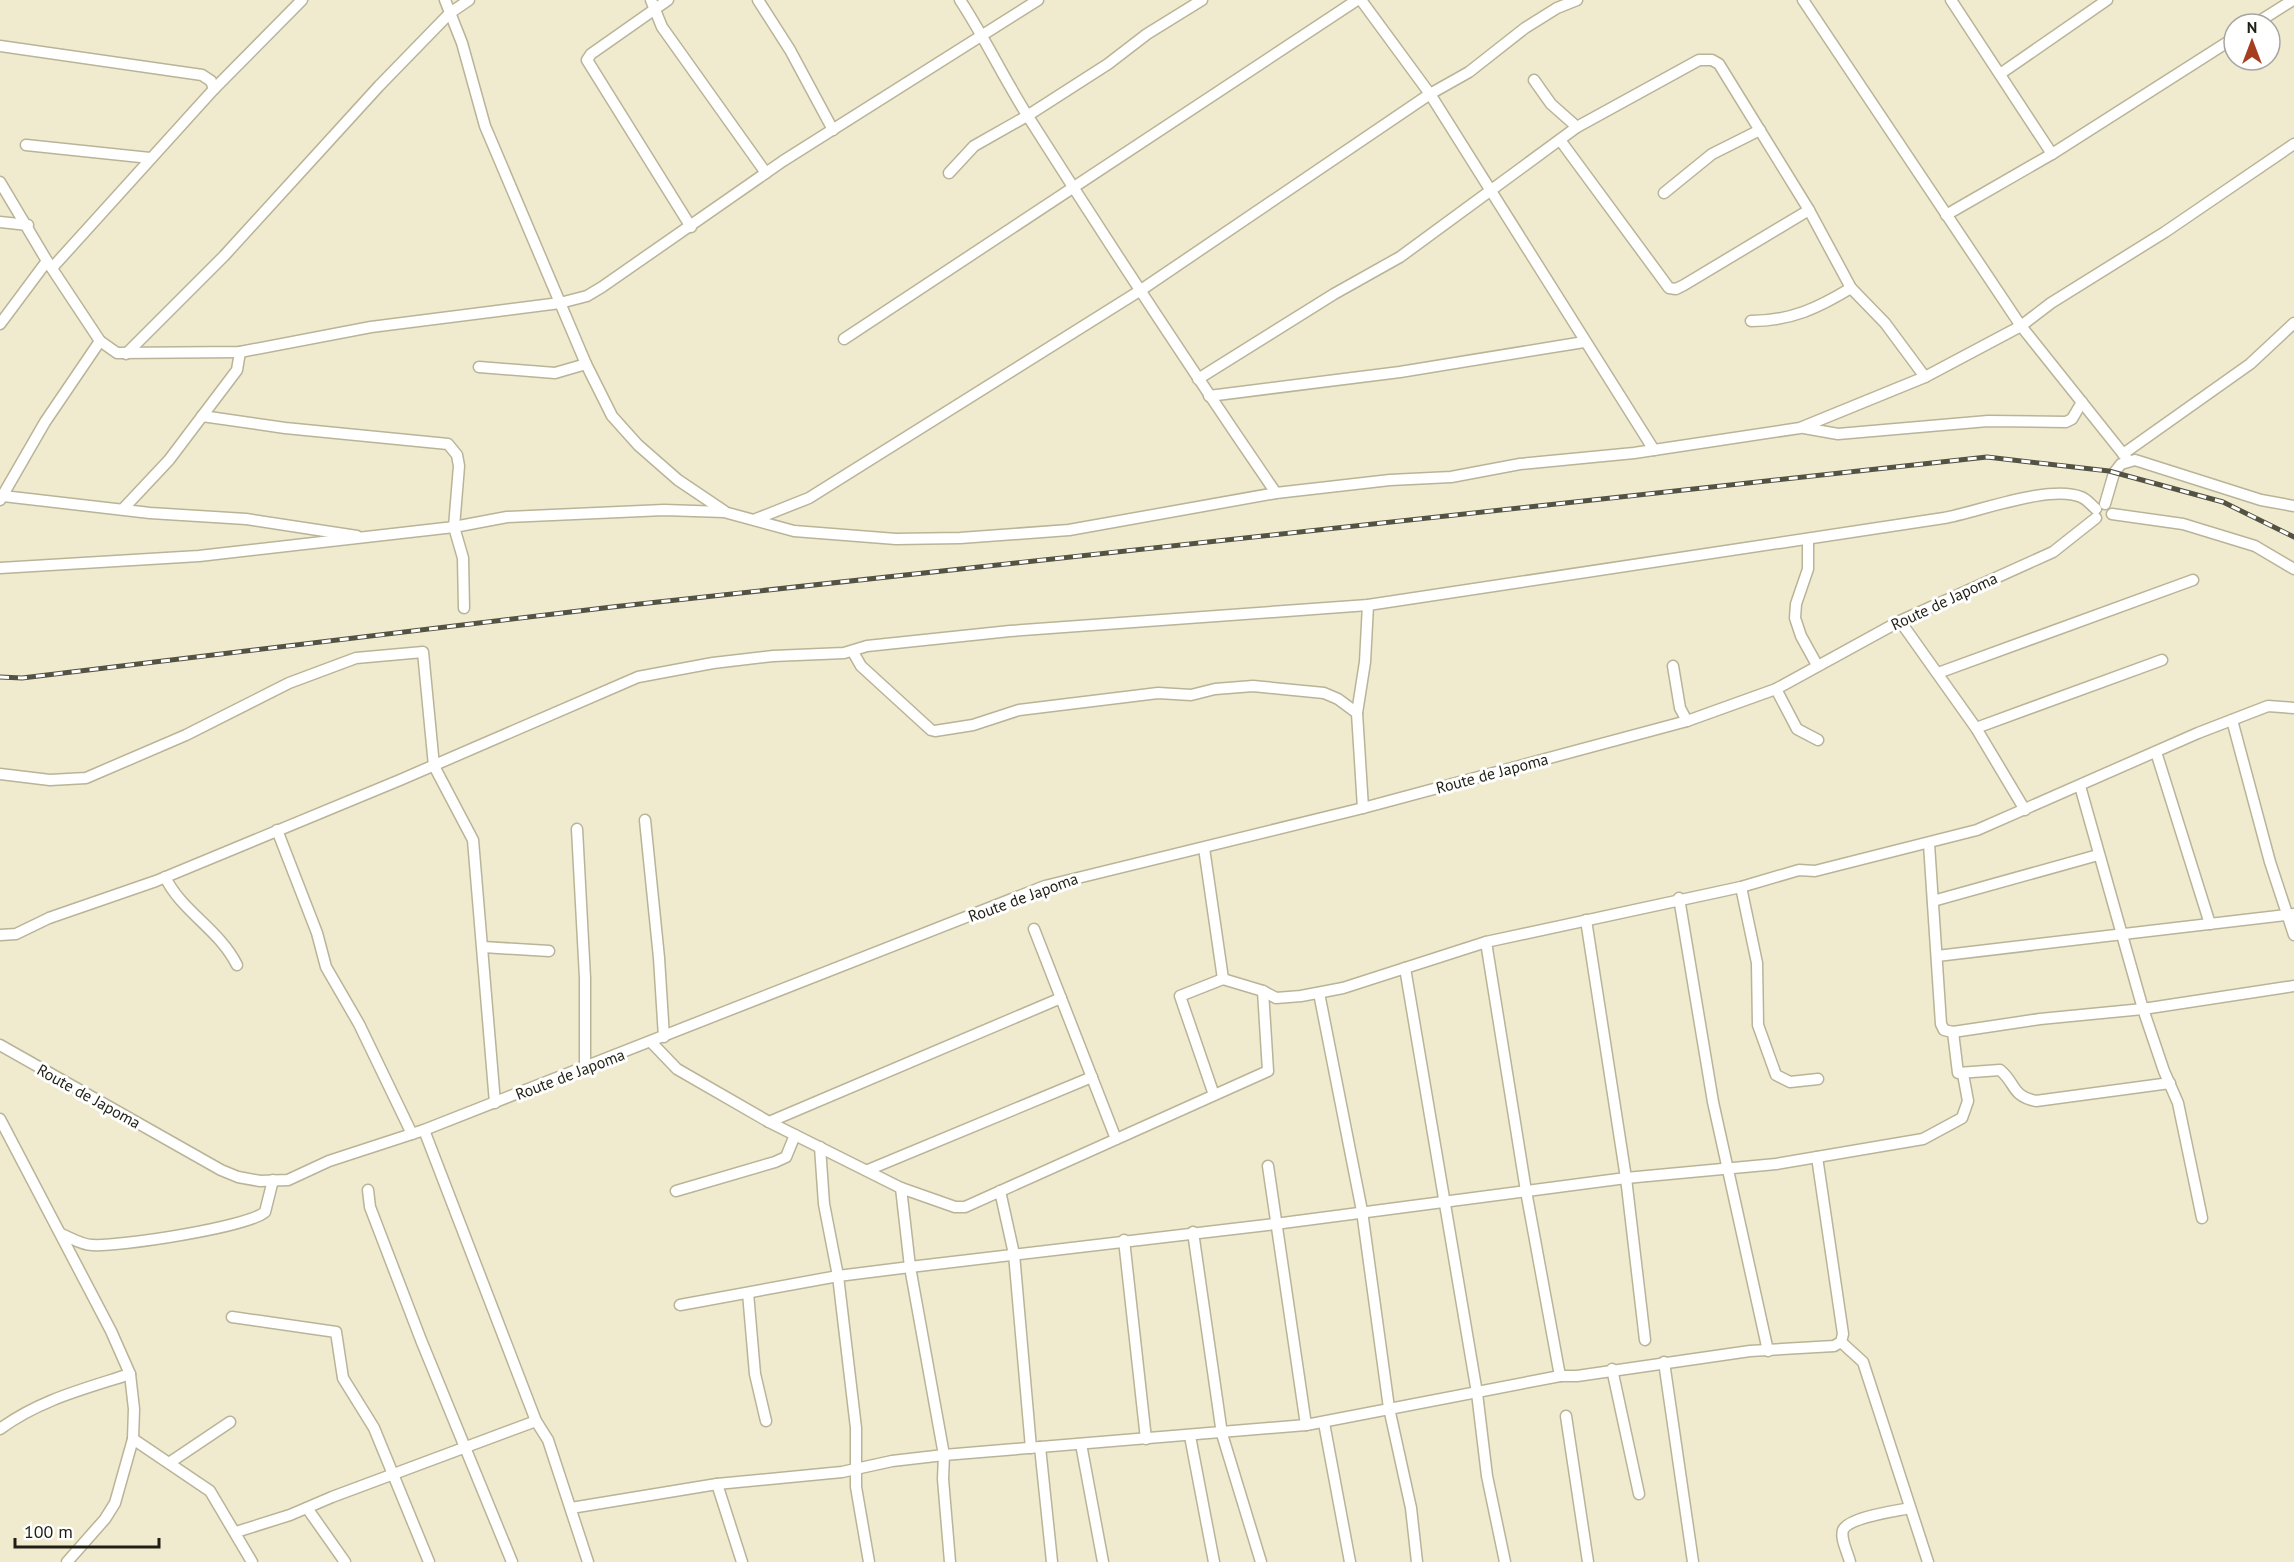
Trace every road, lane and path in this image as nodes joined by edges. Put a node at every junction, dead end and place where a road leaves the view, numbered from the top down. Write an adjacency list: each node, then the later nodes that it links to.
1 (302, 0): 23 (street)
2 (445, 0): 17 (street)
3 (469, 0): 17 (street)
4 (668, 0): 15 (street)
5 (758, 0): 27 (street)
6 (960, 0): 18 (street)
7 (1038, 0): 18 (street)
8 (1202, 0): 25 (street)
9 (1359, 0): 24 (street); 37 (street)
10 (1577, 0): 24 (street)
11 (1803, 0): 41 (street)
12 (2107, 0): 21 (street)
13 (2293, 0): 16 (street)
14 (1953, 1): 21 (street)
15 (654, 5): 34 (street); 44 (street)
16 (2274, 12)
17 (450, 13): 48 (street); 58 (street)
18 (982, 33): 25 (street); 27 (street)
19 (0, 46): 23 (street)
20 (2222, 46): 32 (street)
21 (2000, 74): 32 (street)
22 (1534, 80): 26 (street)
23 (214, 89): 33 (street)
24 (1430, 94): 38 (street); 47 (street)
25 (1027, 116): 35 (street); 37 (street)
26 (1577, 127): 28 (street); 29 (street)
27 (833, 130): 34 (street)
28 (1760, 130): 39 (street); 40 (street)
29 (1560, 140): 38 (street); 40 (street)
30 (2294, 144): 53 (street)
31 (26, 145): 33 (street)
32 (2052, 154): 41 (street)
33 (150, 158): 45 (street)
34 (766, 173): 44 (street)
35 (949, 173)
36 (0, 182): 43 (street)
37 (1075, 187): 47 (street); 54 (street)
38 (1491, 192): 56 (street); 62 (street)
39 (1664, 193)
40 (1809, 210): 46 (street)
41 (1946, 215): 53 (street)
42 (0, 222): 43 (street)
43 (28, 225): 45 (street)
44 (691, 227): 48 (street)
45 (49, 265): 49 (street); 55 (street)
46 (1851, 288): 50 (street); 61 (street)
47 (1141, 290): 62 (street); 76 (street)
48 (560, 303): 57 (street); 59 (street)
49 (4, 312): 52 (street)
50 (1751, 321)
51 (2294, 323): 68 (street)
52 (0, 324)
53 (2021, 326): 61 (street); 64 (street)
54 (844, 339)
55 (100, 341): 58 (street); 70 (street)
56 (1584, 342): 63 (street); 67 (street)
57 (240, 352): 58 (street); 65 (street)
58 (126, 354)
59 (586, 364): 60 (street); 74 (street)
60 (479, 367)
61 (1926, 377): 66 (street)
62 (1198, 379): 63 (street)
63 (1209, 396): 69 (street)
64 (2082, 402): 66 (street); 68 (street)
65 (202, 416): 72 (street); 77 (street)
66 (1800, 428): 67 (street)
67 (1654, 450): 69 (street)
68 (2125, 457): 71 (street); 73 (street)
69 (1276, 493): 76 (street)
70 (2, 498): 72 (street)
71 (2294, 506)
72 (123, 509): 78 (street)
73 (2099, 510): 75 (street); 75 (street, Route de Japoma); 79 (street); 85 (street, Route de Japoma)
74 (724, 512): 76 (street); 77 (street)
75 (2112, 514): 81 (street)
76 (755, 519)
77 (454, 527): 78 (street); 84 (street)
78 (362, 538): 80 (street)
79 (1808, 539): 83 (street); 88 (street)
80 (0, 568)
81 (2294, 569)
82 (2193, 580): 90 (street)
83 (1368, 605): 86 (street); 93 (street)
84 (464, 608)
85 (1900, 621): 88 (street, Route de Japoma); 90 (street)
86 (853, 652): 93 (street); 99 (street)
87 (2162, 660): 96 (street)
88 (1817, 665): 91 (street, Route de Japoma)
89 (1673, 666): 95 (street)
90 (1938, 673): 96 (street)
91 (1776, 688): 95 (street, Route de Japoma); 97 (street)
92 (2294, 708): 94 (street)
93 (1357, 713): 102 (street)
94 (2232, 720): 98 (street); 114 (street)
95 (1687, 721): 102 (street, Route de Japoma)
96 (1976, 728): 103 (street)
97 (1818, 740)
98 (2156, 752): 101 (street); 116 (street)
99 (434, 766): 100 (street); 106 (street); 122 (street)
100 (0, 774)
101 (2080, 786): 103 (street); 109 (street)
102 (1363, 808): 108 (street, Route de Japoma)
103 (2025, 810): 107 (street)
104 (645, 820): 134 (street)
105 (577, 829): 137 (street)
106 (277, 830): 110 (street); 147 (street)
107 (1929, 843): 111 (street); 113 (street)
108 (1204, 848): 127 (street); 134 (street, Route de Japoma)
109 (2098, 855): 113 (street); 118 (street)
110 (165, 877): 119 (street); 125 (street)
111 (1741, 887): 112 (street); 140 (street)
112 (1679, 898): 115 (street); 153 (street)
113 (1934, 901): 124 (street)
114 (2291, 914): 116 (street); 120 (street)
115 (1586, 920): 121 (street); 155 (street)
116 (2211, 924): 118 (street)
117 (1034, 929): 131 (street)
118 (2122, 934): 124 (street); 132 (street)
119 (0, 935)
120 (2294, 935)
121 (1486, 942): 126 (street); 161 (street)
122 (483, 947): 123 (street); 143 (street)
123 (549, 951)
124 (1937, 956): 133 (street)
125 (237, 965)
126 (1406, 968): 130 (street); 162 (street)
127 (1223, 979): 129 (street); 142 (street)
128 (2294, 986): 132 (street)
129 (1263, 991): 130 (street); 142 (street)
130 (1319, 993): 163 (street)
131 (1061, 998): 139 (street); 145 (street)
132 (2143, 1009): 133 (street); 141 (street)
133 (1953, 1032): 138 (street)
134 (663, 1037): 135 (street, Route de Japoma)
135 (651, 1042): 137 (street, Route de Japoma); 145 (street)
136 (0, 1045): 156 (street, Route de Japoma)
137 (585, 1068): 143 (street, Route de Japoma)
138 (1963, 1074): 141 (street); 151 (street)
139 (1092, 1077): 149 (street); 154 (street)
140 (1818, 1079)
141 (2170, 1083): 164 (street)
142 (1214, 1095): 149 (street)
143 (495, 1103): 146 (street, Route de Japoma)
144 (0, 1119): 167 (street)
145 (769, 1122): 148 (street)
146 (424, 1130): 147 (street, Route de Japoma); 185 (street)
147 (412, 1134): 156 (street, Route de Japoma)
148 (795, 1135): 150 (street); 159 (street)
149 (1116, 1139): 160 (street)
150 (820, 1147): 154 (street); 171 (street)
151 (1817, 1157): 153 (street); 176 (street)
152 (1268, 1166): 165 (street)
153 (1730, 1168): 155 (street); 177 (street)
154 (868, 1170): 157 (street)
155 (1626, 1178): 161 (street); 175 (street)
156 (273, 1180): 167 (street)
157 (901, 1188): 160 (street); 170 (street)
158 (368, 1190): 196 (street)
159 (676, 1191)
160 (1000, 1191): 169 (street)
161 (1526, 1191): 162 (street); 181 (street)
162 (1444, 1201): 163 (street); 182 (street)
163 (1362, 1211): 165 (street); 183 (street)
164 (2202, 1218)
165 (1275, 1224): 166 (street); 189 (street)
166 (1193, 1232): 168 (street); 191 (street)
167 (61, 1234): 180 (street)
168 (1124, 1240): 169 (street); 194 (street)
169 (1014, 1254): 170 (street); 197 (street)
170 (910, 1267): 171 (street); 198 (street)
171 (838, 1276): 172 (street); 200 (street)
172 (748, 1293): 173 (street); 186 (street)
173 (680, 1305)
174 (232, 1317): 201 (street)
175 (1646, 1340)
176 (1841, 1342): 177 (street); 206 (street)
177 (1768, 1351): 178 (street)
178 (1664, 1362): 179 (street); 225 (street)
179 (1612, 1369): 181 (street); 203 (street)
180 (130, 1374): 190 (street); 193 (street)
181 (1560, 1376): 182 (street)
182 (1477, 1393): 183 (street); 223 (street)
183 (1389, 1408): 188 (street); 222 (street)
184 (1566, 1416): 224 (street)
185 (536, 1421): 196 (street); 205 (street)
186 (766, 1421)
187 (230, 1422): 199 (street)
188 (1324, 1423): 189 (street); 221 (street)
189 (1306, 1425): 191 (street)
190 (0, 1429)
191 (1222, 1434): 192 (street); 220 (street)
192 (1190, 1436): 194 (street); 219 (street)
193 (133, 1439): 199 (street); 208 (street)
194 (1146, 1439): 195 (street)
195 (1081, 1444): 197 (street); 218 (street)
196 (467, 1447): 201 (street); 212 (street)
197 (1035, 1448): 198 (street); 217 (street)
198 (944, 1455): 200 (street); 216 (street)
199 (169, 1463): 207 (street)
200 (856, 1470): 202 (street); 215 (street)
201 (392, 1475): 204 (street); 211 (street)
202 (717, 1484): 205 (street); 214 (street)
203 (1639, 1494)
204 (307, 1508): 207 (street); 210 (street)
205 (571, 1508): 213 (street)
206 (1910, 1508): 226 (street); 227 (street)
207 (236, 1532): 209 (street)
208 (67, 1562)
209 (252, 1562)
210 (345, 1562)
211 (429, 1562)
212 (512, 1562)
213 (588, 1562)
214 (742, 1562)
215 (869, 1562)
216 (950, 1562)
217 (1052, 1562)
218 (1103, 1562)
219 (1214, 1562)
220 (1261, 1562)
221 (1350, 1562)
222 (1417, 1562)
223 (1505, 1562)
224 (1588, 1562)
225 (1693, 1562)
226 (1850, 1562)
227 (1928, 1562)

